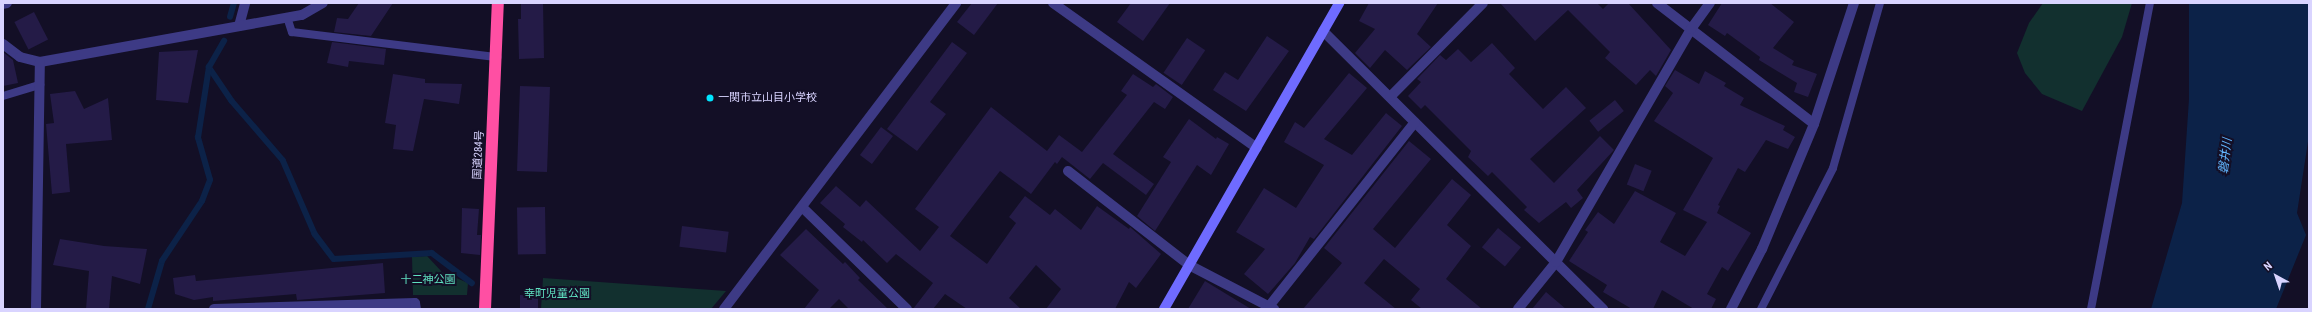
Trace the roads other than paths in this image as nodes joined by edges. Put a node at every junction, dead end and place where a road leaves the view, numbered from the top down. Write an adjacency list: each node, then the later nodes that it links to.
1 (7, 3): 14 (street)
2 (245, 3): 16 (street)
3 (323, 3): 15 (street)
4 (498, 3): 20 (highway, 国道284号)
5 (956, 3): 29 (street)
6 (1053, 3): 27 (street)
7 (1339, 3): 18 (street)
8 (1483, 3): 24 (street)
9 (1657, 3): 17 (street)
10 (1710, 3): 17 (street)
11 (1854, 3): 26 (street)
12 (1880, 3): 43 (lane)
13 (2150, 3): 44 (lane)
14 (3, 4)
15 (287, 17): 16 (street); 20 (lane)
16 (239, 26): 21 (street)
17 (1691, 29): 26 (street); 30 (street)
18 (1323, 31): 24 (street); 27 (street)
19 (3, 44): 21 (street)
20 (496, 57): 36 (highway, 国道284号)
21 (40, 62): 22 (street)
22 (40, 85): 23 (lane); 33 (street)
23 (3, 96)
24 (1390, 97): 25 (street)
25 (1415, 122): 30 (street); 32 (street)
26 (1814, 124): 42 (street)
27 (1257, 148): 31 (street)
28 (1068, 171): 31 (street)
29 (802, 208): 37 (street); 38 (street)
30 (1556, 262): 40 (street); 41 (street)
31 (1189, 266): 32 (street); 39 (street)
32 (1272, 307)
33 (36, 309)
34 (214, 309): 35 (street)
35 (416, 309)
36 (485, 309)
37 (724, 309)
38 (907, 309)
39 (1164, 309)
40 (1518, 309)
41 (1603, 309)
42 (1731, 309)
43 (1761, 309)
44 (2091, 309)

